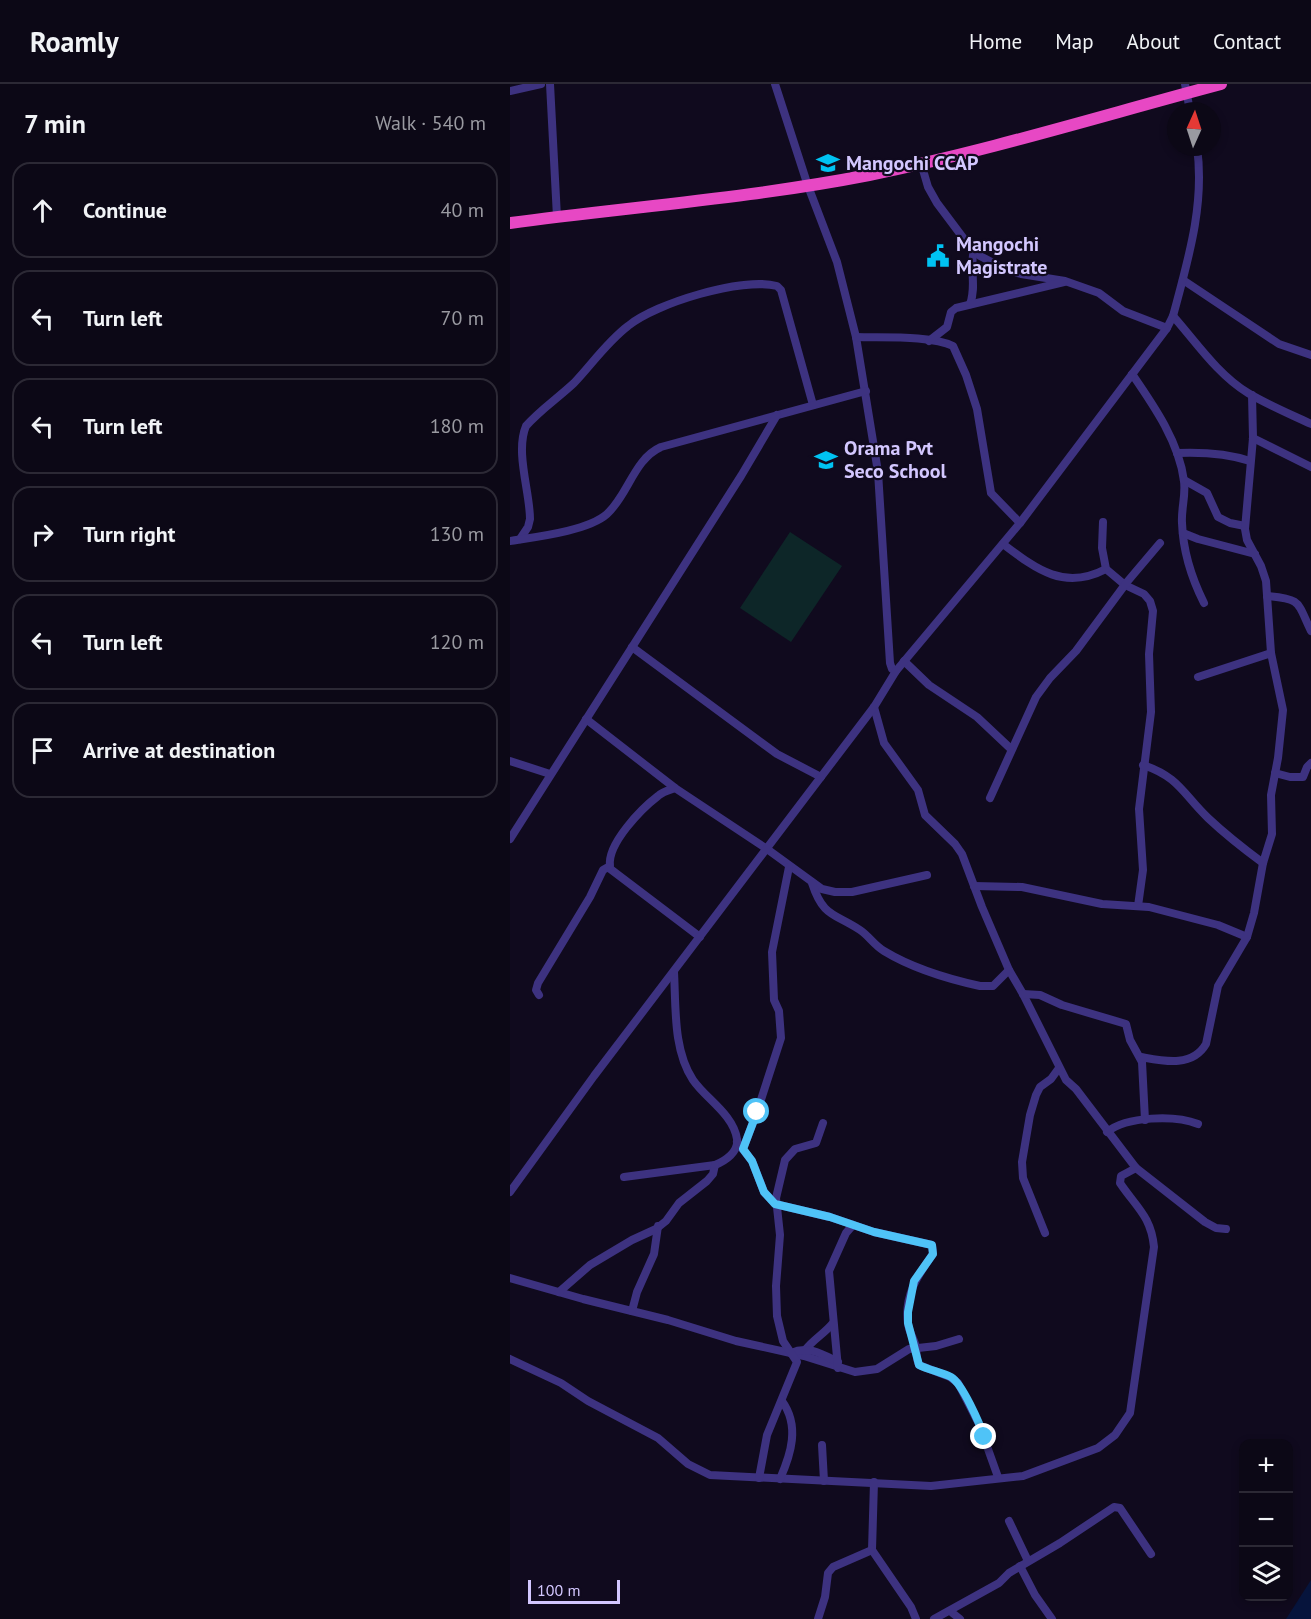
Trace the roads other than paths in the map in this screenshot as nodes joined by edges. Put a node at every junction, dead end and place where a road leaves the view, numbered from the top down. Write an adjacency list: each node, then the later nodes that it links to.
1 (541, 84): 6 (street)
2 (550, 84): 10 (street)
3 (774, 84): 9 (street)
4 (1221, 84): 5 (highway)
5 (1186, 89): 8 (highway)
6 (510, 91)
7 (1198, 156): 13 (street)
8 (921, 163): 9 (highway); 12 (street)
9 (808, 186): 10 (highway); 18 (street)
10 (557, 217): 11 (highway)
11 (510, 223)
12 (974, 250): 14 (street); 15 (street)
13 (1183, 280): 16 (street); 20 (street)
14 (1065, 281): 15 (street); 17 (street)
15 (970, 304): 19 (street)
16 (1173, 316): 17 (street); 23 (street)
17 (1167, 328): 21 (street)
18 (855, 337): 19 (street); 22 (street)
19 (929, 341): 33 (street)
20 (1311, 355)
21 (1132, 374): 28 (street); 33 (street)
22 (866, 391): 24 (street); 50 (street)
23 (1252, 395): 26 (street); 27 (street)
24 (813, 405): 25 (street); 36 (street)
25 (777, 415): 36 (street); 47 (street)
26 (1311, 424)
27 (1253, 438): 29 (street); 30 (street)
28 (1177, 453): 29 (street); 31 (street)
29 (1250, 461): 34 (street)
30 (1311, 467)
31 (1184, 480): 34 (street); 35 (street)
32 (1103, 522): 41 (street)
33 (1020, 523): 39 (street)
34 (1245, 526): 40 (street)
35 (1183, 533): 40 (street); 44 (street)
36 (520, 539): 37 (street)
37 (510, 541)
38 (1160, 543): 42 (street)
39 (1003, 544): 41 (street); 49 (street)
40 (1255, 554): 43 (street)
41 (1106, 569): 42 (street)
42 (1125, 585): 54 (street); 57 (street)
43 (1267, 596): 45 (street); 48 (street)
44 (1203, 603)
45 (1307, 613): 46 (street)
46 (1311, 631)
47 (632, 646): 53 (street); 60 (street)
48 (1271, 653): 51 (street); 58 (street)
49 (904, 661): 50 (street); 54 (street)
50 (896, 672): 52 (street)
51 (1198, 677)
52 (874, 707): 60 (street); 70 (street)
53 (586, 719): 59 (street); 61 (street)
54 (1011, 749): 62 (street)
55 (510, 760): 59 (street)
56 (1311, 763): 58 (street)
57 (1143, 765): 65 (street); 71 (street)
58 (1275, 773): 65 (street)
59 (550, 774): 63 (street)
60 (821, 777): 64 (street)
61 (675, 788): 64 (street); 67 (street)
62 (990, 798)
63 (510, 839)
64 (767, 849): 66 (street); 72 (street)
65 (1263, 863): 73 (street)
66 (789, 867): 69 (street); 85 (street)
67 (609, 868): 72 (street); 77 (street)
68 (927, 875): 69 (street)
69 (812, 884): 74 (street)
70 (974, 886): 71 (street); 74 (street)
71 (1138, 906): 73 (street)
72 (700, 937): 75 (street)
73 (1247, 937): 78 (street)
74 (1009, 970): 76 (street)
75 (674, 972): 84 (street); 89 (street)
76 (1023, 994): 78 (street); 79 (street)
77 (538, 995)
78 (1141, 1057): 80 (street)
79 (1059, 1068): 83 (street); 94 (street)
80 (1145, 1120): 82 (street); 83 (street)
81 (823, 1123): 90 (street)
82 (1197, 1124)
83 (1107, 1132): 87 (street)
84 (737, 1142): 85 (street); 86 (street)
85 (743, 1149): 90 (street)
86 (715, 1165): 88 (street); 92 (street)
87 (1136, 1168): 93 (street); 108 (street)
88 (624, 1177)
89 (510, 1191)
90 (775, 1204): 91 (street); 102 (street)
91 (853, 1225): 98 (street); 100 (street)
92 (658, 1226): 96 (street); 97 (street)
93 (1226, 1229)
94 (1045, 1233)
95 (510, 1278): 96 (street)
96 (559, 1292): 97 (street)
97 (632, 1311): 102 (street)
98 (833, 1323): 101 (street); 104 (street)
99 (959, 1339): 100 (street)
100 (916, 1348): 104 (street); 108 (street)
101 (806, 1349): 102 (street); 104 (street)
102 (791, 1353): 104 (street); 105 (street)
103 (510, 1359): 107 (street)
104 (838, 1365)
105 (782, 1401): 107 (street); 109 (street)
106 (822, 1445): 110 (street)
107 (759, 1478): 109 (street)
108 (998, 1478): 111 (street)
109 (780, 1479): 110 (street)
110 (824, 1481): 111 (street)
111 (874, 1482): 113 (street)
112 (1009, 1521): 115 (street)
113 (872, 1550): 118 (street); 119 (street)
114 (1152, 1554): 115 (street)
115 (1028, 1562): 116 (street)
116 (1020, 1566): 117 (street); 122 (street)
117 (950, 1611): 120 (street); 121 (street)
118 (818, 1619)
119 (916, 1619)
120 (934, 1619)
121 (960, 1619)
122 (1052, 1619)

